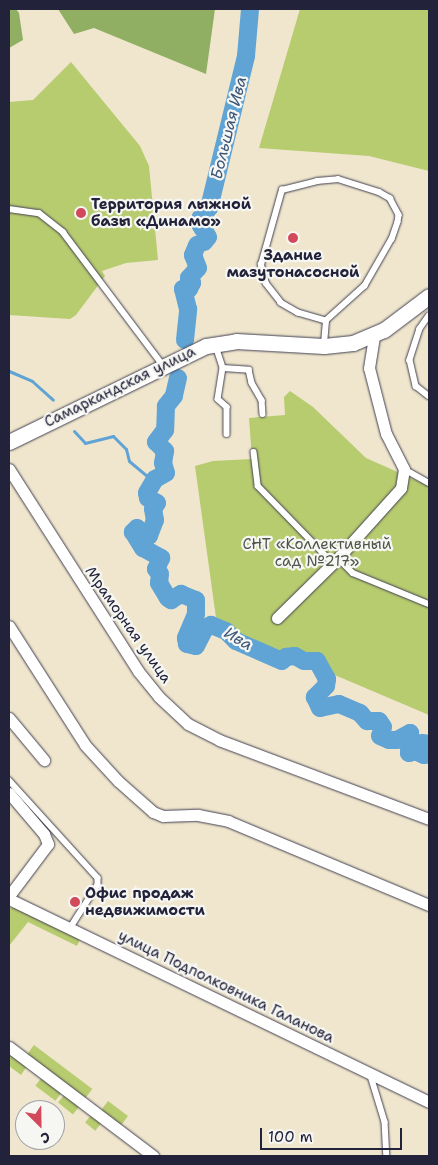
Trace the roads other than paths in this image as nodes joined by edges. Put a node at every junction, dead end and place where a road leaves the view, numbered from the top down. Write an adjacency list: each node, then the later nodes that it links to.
1 (9, 209): 8 (lane)
2 (429, 296): 5 (street, Самаркандская улица)
3 (429, 316): 10 (lane)
4 (326, 321): 4 (lane); 7 (lane)
5 (374, 336): 7 (street, Самаркандская улица); 16 (street)
6 (215, 344): 7 (street, Самаркандская улица); 8 (street, Самаркандская улица); 9 (lane)
7 (324, 346)
8 (162, 365): 13 (street, Самаркандская улица)
9 (223, 368): 11 (lane); 12 (lane)
10 (429, 396)
11 (263, 414)
12 (227, 434)
13 (9, 442)
14 (254, 452): 18 (lane)
15 (9, 469): 26 (street, Мраморная улица)
16 (404, 469): 17 (lane); 18 (street)
17 (429, 483)
18 (335, 560): 19 (lane); 20 (street)
19 (429, 604)
20 (277, 618)
21 (9, 626): 28 (street)
22 (9, 718): 23 (street)
23 (44, 760)
24 (9, 780): 29 (lane)
25 (9, 794): 27 (street)
26 (429, 819)
27 (9, 897): 29 (street, улица Подполковника Галанова)
28 (429, 905)
29 (70, 929): 31 (street, улица Подполковника Галанова)
30 (9, 1047): 33 (street)
31 (371, 1074): 32 (street, улица Подполковника Галанова); 34 (lane)
32 (429, 1102)
33 (154, 1156)
34 (387, 1156)

